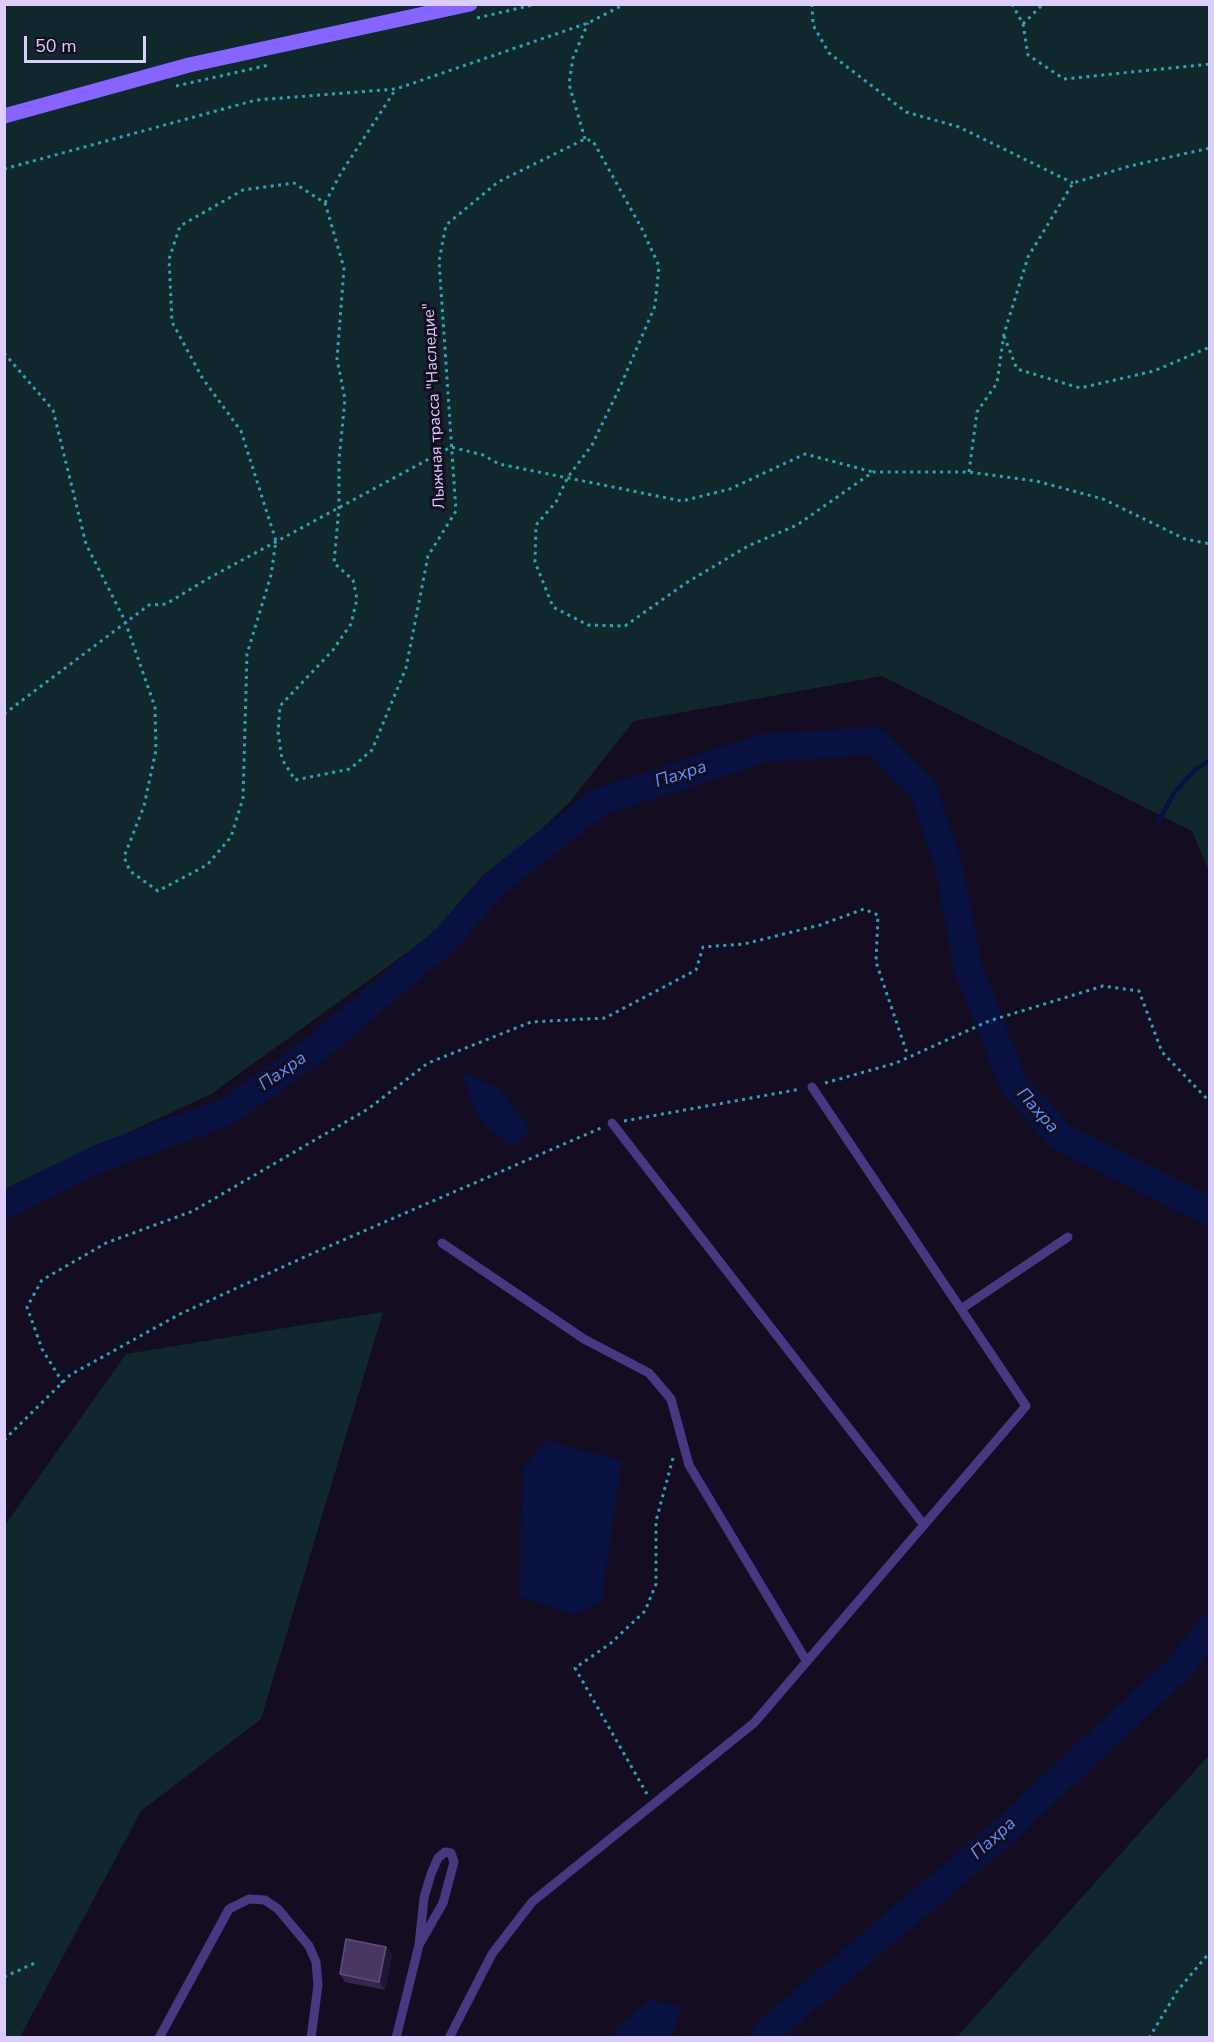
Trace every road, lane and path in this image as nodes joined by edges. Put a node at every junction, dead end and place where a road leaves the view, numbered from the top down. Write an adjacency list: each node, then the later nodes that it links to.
1 (470, 4): 14 (street)
2 (537, 4): 7 (path)
3 (625, 4): 8 (path)
4 (812, 4): 18 (path)
5 (1012, 4): 9 (path)
6 (1044, 4): 9 (path)
7 (467, 20)
8 (588, 23): 13 (path); 15 (path)
9 (1023, 24): 11 (path)
10 (280, 63): 12 (path)
11 (1209, 64)
12 (175, 87)
13 (396, 88): 17 (path); 19 (path)
14 (4, 116)
15 (585, 139): 23 (path, Лыжная трасса "Наследие"); 26 (path)
16 (1209, 148): 18 (path)
17 (4, 169)
18 (1073, 183): 20 (path)
19 (325, 203): 27 (path, Лыжная трасса "Наследие"); 28 (path)
20 (1004, 334): 21 (path); 25 (path)
21 (1209, 347)
22 (4, 352): 30 (path)
23 (451, 447): 26 (path); 27 (path); 27 (path, Лыжная трасса "Наследие")
24 (873, 472): 25 (path); 26 (path); 26 (path)
25 (969, 472): 29 (path)
26 (568, 477)
27 (339, 507): 28 (path)
28 (276, 541): 30 (path); 30 (path)
29 (1209, 544)
30 (125, 621): 31 (path)
31 (4, 714)
32 (908, 1056): 33 (path); 34 (path); 39 (path)
33 (812, 1087): 35 (path); 38 (lane)
34 (1209, 1102)
35 (612, 1123): 39 (path); 42 (lane)
36 (1068, 1237): 38 (lane)
37 (442, 1243): 40 (lane)
38 (961, 1309): 42 (lane)
39 (63, 1383): 41 (path)
40 (680, 1433): 43 (lane); 44 (path)
41 (4, 1440)
42 (924, 1525): 43 (lane)
43 (807, 1662): 44 (lane)
44 (653, 1804): 52 (lane)
45 (419, 1945): 45 (lane); 51 (lane)
46 (1209, 1952): 53 (path)
47 (37, 1962): 48 (path)
48 (4, 1977)
49 (159, 2037): 50 (lane)
50 (311, 2037)
51 (396, 2037)
52 (449, 2037)
53 (1149, 2037)

